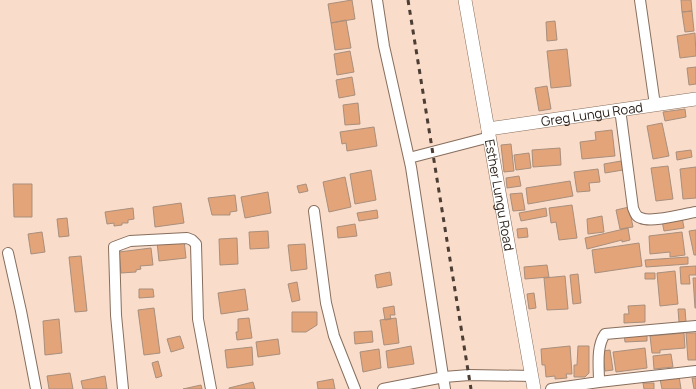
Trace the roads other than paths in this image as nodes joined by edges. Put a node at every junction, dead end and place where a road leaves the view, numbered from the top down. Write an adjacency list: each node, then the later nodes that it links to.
1 (377, 0): 8 (street)
2 (465, 0): 7 (street, Esther Lungu Road)
3 (640, 0): 5 (street)
4 (696, 99): 5 (street, Greg Lungu Road)
5 (655, 105): 6 (street, Greg Lungu Road)
6 (620, 109): 7 (street, Greg Lungu Road); 10 (street)
7 (489, 133): 8 (street); 14 (street, Esther Lungu Road)
8 (409, 158): 15 (street)
9 (314, 211): 20 (street)
10 (696, 212)
11 (8, 253): 17 (street)
12 (696, 326): 16 (street)
13 (696, 371): 16 (street)
14 (532, 376): 15 (street); 23 (street, Esther Lungu Road)
15 (444, 377): 21 (street); 22 (street)
16 (599, 382): 24 (street)
17 (36, 389)
18 (123, 389): 19 (street)
19 (210, 389)
20 (355, 389)
21 (383, 389)
22 (445, 389)
23 (534, 389)
24 (551, 389)

